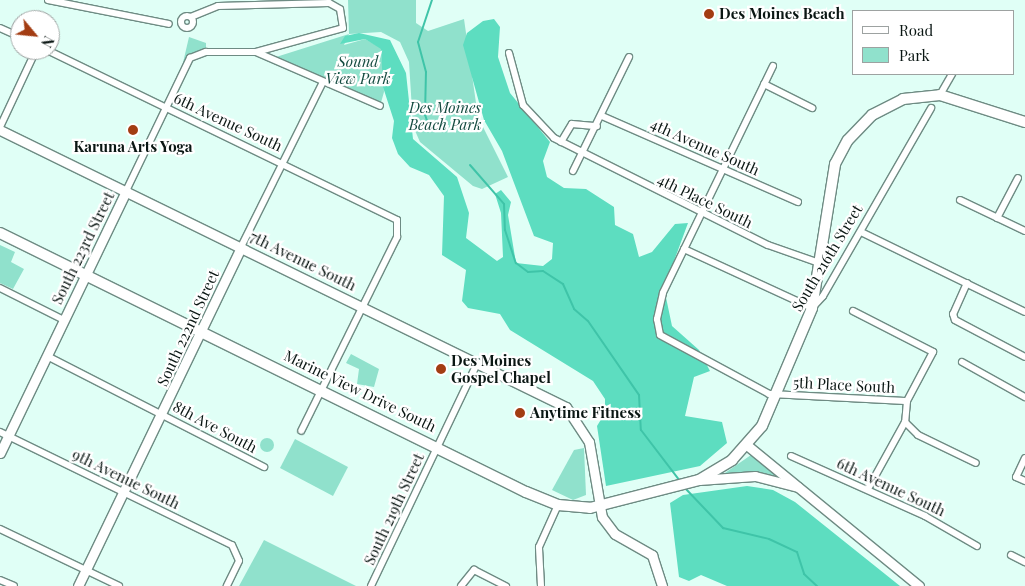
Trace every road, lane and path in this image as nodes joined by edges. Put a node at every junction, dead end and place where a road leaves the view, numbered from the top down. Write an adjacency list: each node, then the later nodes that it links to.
1 (48, 0): 3 (street)
2 (191, 17): 4 (street)
3 (169, 24)
4 (256, 52): 11 (street); 14 (street, South 223rd Street)
5 (509, 53): 22 (street, 4th Place South)
6 (60, 56): 14 (street, 6th Avenue South)
7 (629, 57): 18 (street)
8 (31, 60): 21 (street)
9 (773, 66): 12 (street)
10 (951, 75): 13 (street)
11 (323, 82): 15 (street); 24 (street, South 222nd Street)
12 (764, 84): 16 (street); 25 (street)
13 (940, 95): 19 (main road); 38 (main road)
14 (164, 106): 24 (street, 6th Avenue South); 28 (street, South 223rd Street)
15 (380, 106)
16 (812, 108)
17 (931, 108): 34 (street, South 216th Street)
18 (602, 116): 20 (street); 25 (street, 4th Avenue South)
19 (1025, 122)
20 (597, 126): 22 (street); 23 (street)
21 (0, 128): 28 (main road, 7th Avenue South)
22 (561, 142): 23 (street, 4th Place South)
23 (582, 153): 26 (street); 31 (street, 4th Place South)
24 (285, 163): 36 (street, South 222nd Street); 42 (street, 6th Avenue South)
25 (723, 168): 30 (street, 4th Avenue South); 31 (street)
26 (573, 171)
27 (1018, 178): 32 (street)
28 (126, 191): 36 (main road, 7th Avenue South); 39 (main road, South 223rd Street)
29 (960, 200): 32 (street)
30 (798, 202)
31 (701, 213): 37 (street); 38 (street, 4th Place South)
32 (997, 218): 33 (street)
33 (1025, 231)
34 (861, 232): 40 (street); 43 (street, South 216th Street)
35 (0, 233): 39 (main road, Marine View Drive South)
36 (241, 247): 42 (main road, 7th Avenue South); 47 (main road, South 222nd Street)
37 (684, 249): 43 (street); 53 (street)
38 (819, 263): 43 (main road)
39 (86, 275): 46 (main road, South 223rd Street); 47 (main road, Marine View Drive South)
40 (967, 283): 45 (street); 49 (street)
41 (0, 288): 46 (street)
42 (364, 306): 50 (main road, 7th Avenue South); 52 (street)
43 (812, 308): 53 (main road, South 216th Street)
44 (853, 311): 55 (street)
45 (1025, 312)
46 (64, 320): 48 (main road, South 223rd Street)
47 (201, 331): 52 (main road, Marine View Drive South); 56 (main road, South 222nd Street)
48 (47, 356): 56 (street, 8th Ave South); 59 (main road, South 223rd Street)
49 (1025, 357)
50 (478, 362): 60 (street, South 219th Street); 74 (main road, 7th Avenue South)
51 (962, 362): 54 (street)
52 (323, 389): 58 (street); 60 (main road, Marine View Drive South)
53 (778, 394): 55 (street, 5th Place South); 61 (main road, South 216th Street)
54 (1025, 397)
55 (907, 401): 57 (street)
56 (163, 413): 66 (street, 8th Ave South); 71 (main road, South 222nd Street)
57 (905, 422): 65 (street); 70 (street)
58 (301, 431)
59 (4, 434): 62 (main road, South 223rd Street); 71 (street, 9th Avenue South)
60 (437, 446): 73 (main road, Marine View Drive South); 86 (street, South 219th Street)
61 (748, 446): 67 (main road, South 216th Street); 72 (main road)
62 (0, 453)
63 (792, 456): 70 (street, 6th Avenue South)
64 (1025, 458): 69 (street)
65 (976, 463)
66 (264, 467)
67 (717, 471): 68 (main road, Marine View Drive South)
68 (699, 480): 72 (main road); 74 (main road, Marine View Drive South)
69 (1025, 481)
70 (868, 489): 76 (street, 6th Avenue South)
71 (125, 492): 79 (main road, South 222nd Street); 85 (street, 9th Avenue South)
72 (815, 497): 90 (main road)
73 (558, 505): 74 (main road, Marine View Drive South); 89 (street)
74 (599, 506): 81 (main road)
75 (0, 529): 79 (street)
76 (976, 546)
77 (1011, 555): 78 (street)
78 (1025, 562)
79 (86, 569): 83 (main road, South 222nd Street); 84 (street)
80 (0, 580): 82 (street)
81 (661, 582)
82 (14, 586)
83 (78, 586)
84 (119, 586)
85 (226, 586)
86 (372, 586)
87 (461, 586): 88 (street)
88 (506, 586)
89 (541, 586)
90 (919, 586)

